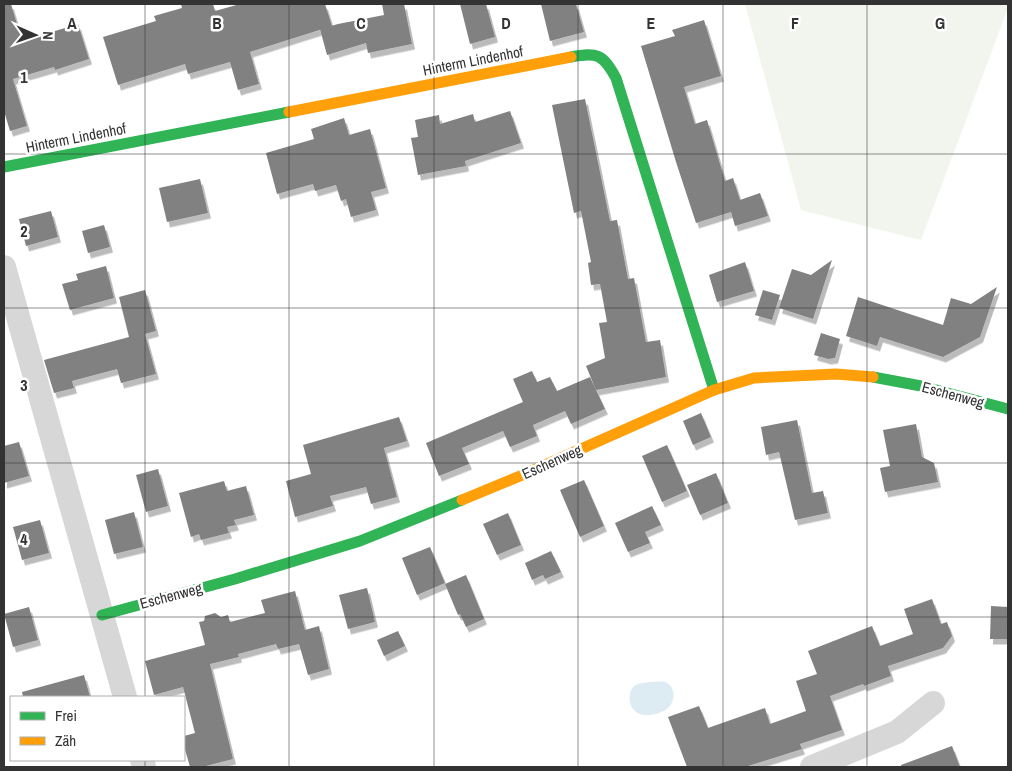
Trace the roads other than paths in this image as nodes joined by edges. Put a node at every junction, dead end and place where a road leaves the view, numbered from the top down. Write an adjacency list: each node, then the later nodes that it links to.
1 (4, 167): 3 (street, Hinterm Lindenhof)
2 (4, 267): 5 (street)
3 (714, 390): 4 (street, Eschenweg); 5 (street, Eschenweg)
4 (1008, 409)
5 (102, 615): 6 (street)
6 (125, 696)
7 (933, 702): 8 (street)
8 (812, 767)

